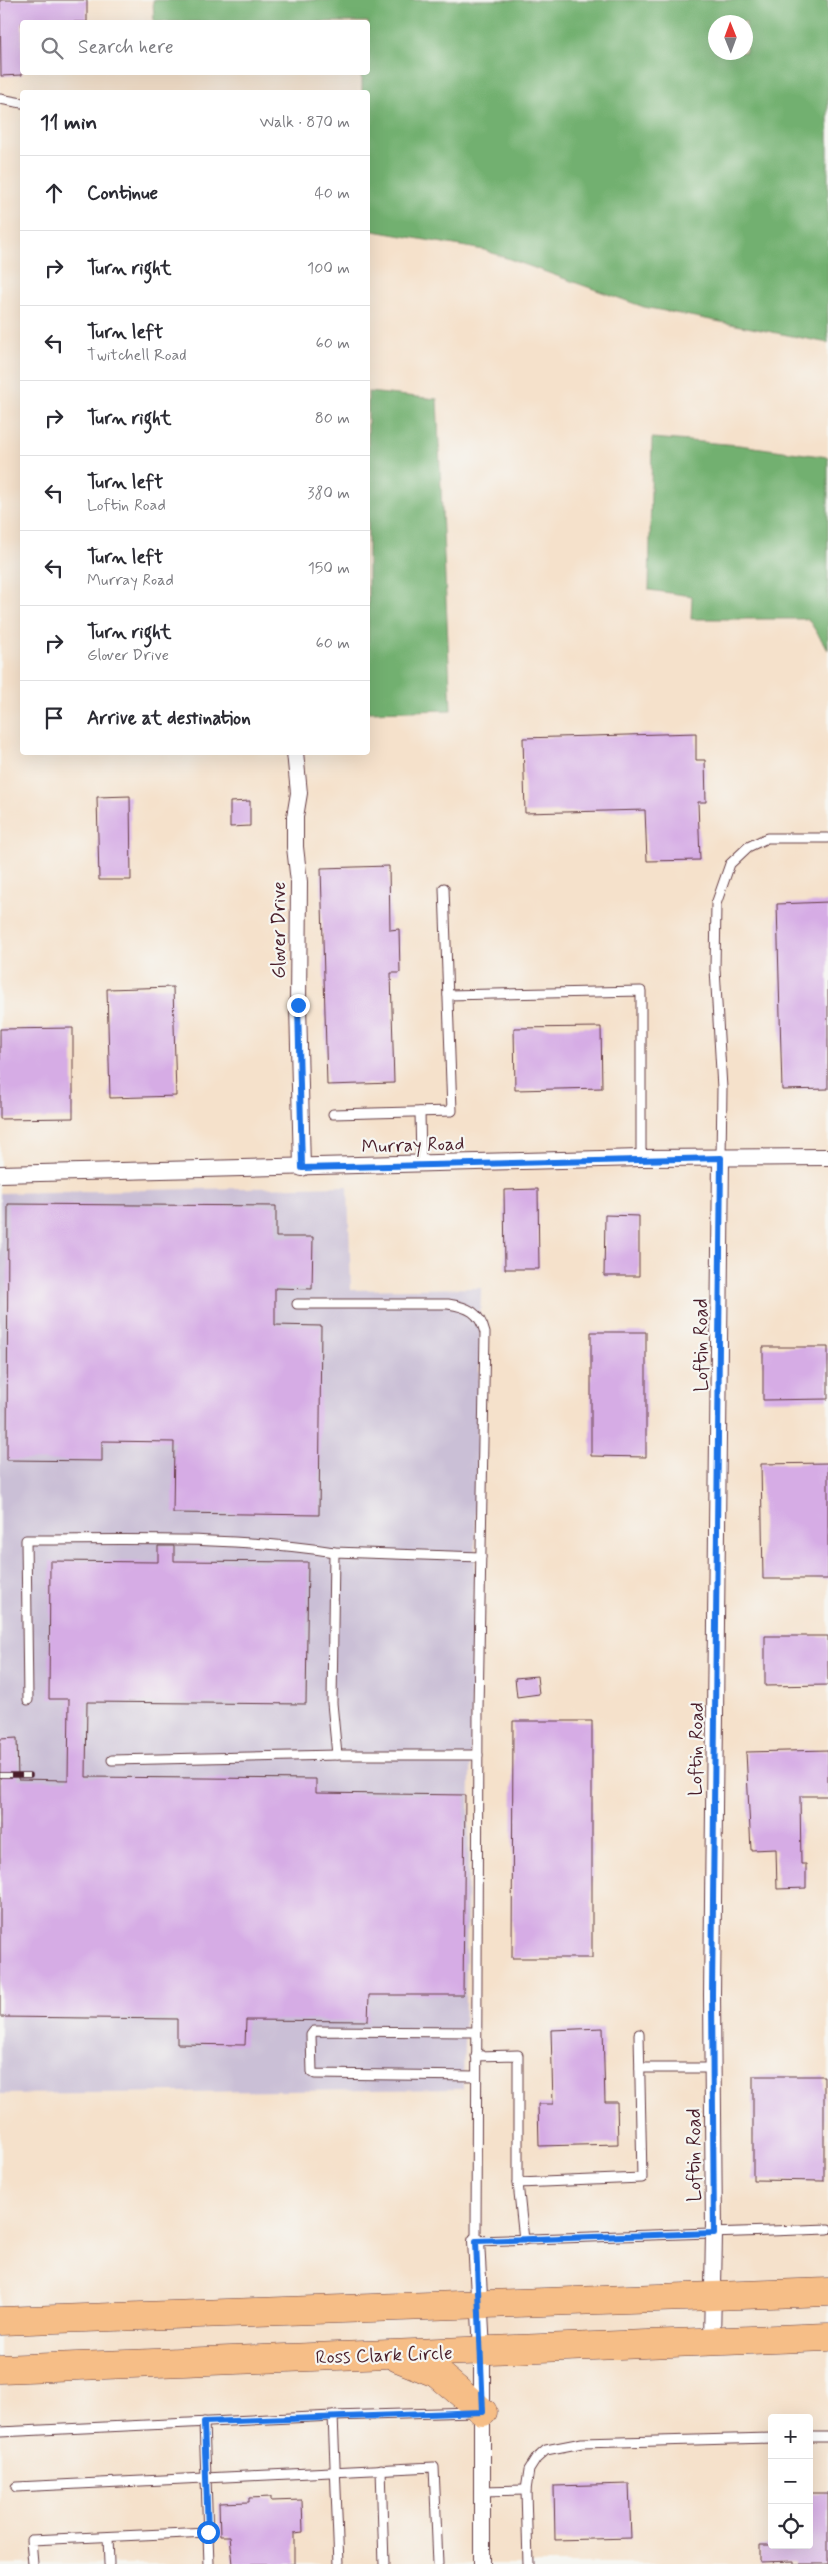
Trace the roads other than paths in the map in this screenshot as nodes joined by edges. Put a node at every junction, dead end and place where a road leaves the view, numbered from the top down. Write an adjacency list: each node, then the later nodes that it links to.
1 (0, 99): 2 (lane)
2 (20, 103)
3 (295, 755): 13 (street, Glover Drive)
4 (828, 838): 11 (lane)
5 (444, 888): 6 (lane)
6 (448, 995): 7 (lane); 10 (lane)
7 (420, 1112): 8 (lane); 12 (lane)
8 (333, 1114)
9 (828, 1156): 11 (street, Murray Road)
10 (641, 1158): 11 (street, Murray Road); 12 (street, Murray Road)
11 (721, 1158): 26 (street, Loftin Road)
12 (421, 1163): 13 (street, Murray Road)
13 (302, 1168): 14 (street, Murray Road)
14 (0, 1174)
15 (297, 1304): 17 (lane)
16 (334, 1552): 17 (lane); 18 (lane); 19 (lane)
17 (481, 1557): 20 (lane)
18 (28, 1700)
19 (337, 1755): 20 (lane); 21 (lane)
20 (478, 1756): 22 (lane)
21 (112, 1760)
22 (476, 2032): 24 (lane); 27 (lane)
23 (640, 2034): 25 (lane)
24 (476, 2056): 27 (lane); 28 (lane)
25 (640, 2068): 26 (lane); 28 (lane)
26 (713, 2068): 30 (street, Loftin Road)
27 (476, 2076): 32 (lane)
28 (518, 2183): 31 (lane)
29 (828, 2228): 30 (lane)
30 (714, 2233): 31 (lane); 34 (street, Loftin Road)
31 (524, 2240): 32 (lane)
32 (476, 2241): 35 (street)
33 (828, 2292): 34 (highway)
34 (711, 2296): 35 (highway); 38 (street, Loftin Road)
35 (480, 2304): 36 (highway); 39 (street)
36 (0, 2321)
37 (828, 2337): 38 (highway, Ross Clark Circle)
38 (712, 2342): 39 (highway, Ross Clark Circle)
39 (482, 2350): 40 (highway, Ross Clark Circle); 42 (street)
40 (387, 2354): 41 (highway, Ross Clark Circle); 42 (highway)
41 (0, 2369)
42 (483, 2412): 43 (lane); 54 (street)
43 (333, 2416): 44 (lane); 50 (lane)
44 (204, 2422): 45 (lane); 51 (lane)
45 (0, 2432)
46 (813, 2437): 47 (lane)
47 (828, 2437)
48 (768, 2438): 53 (lane)
49 (381, 2469): 50 (lane); 61 (lane); 62 (lane)
50 (335, 2471): 51 (lane); 60 (lane)
51 (206, 2476): 52 (lane); 55 (lane)
52 (16, 2486)
53 (526, 2490): 54 (lane); 64 (lane)
54 (482, 2491): 63 (street)
55 (208, 2532): 56 (lane); 59 (lane)
56 (108, 2536): 57 (lane); 58 (lane)
57 (33, 2564)
58 (109, 2564)
59 (209, 2564)
60 (339, 2564)
61 (384, 2564)
62 (438, 2564)
63 (482, 2564)
64 (528, 2564)

